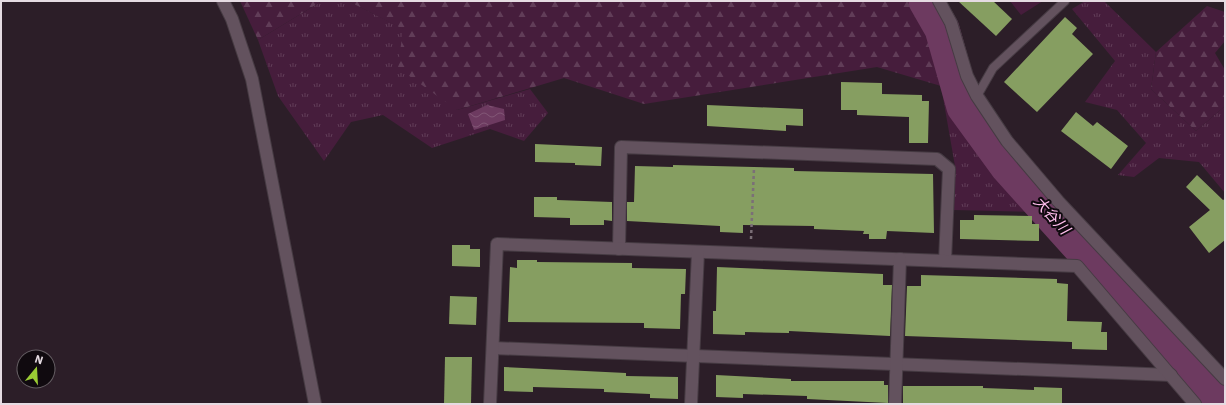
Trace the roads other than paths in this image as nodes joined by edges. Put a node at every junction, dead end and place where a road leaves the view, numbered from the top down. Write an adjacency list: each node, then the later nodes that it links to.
1 (223, 1): 14 (street)
2 (939, 1): 4 (street)
3 (1065, 1): 4 (lane)
4 (977, 96): 13 (street)
5 (619, 249): 6 (street); 8 (street); 9 (street)
6 (698, 252): 7 (street); 10 (street)
7 (900, 259): 8 (street); 11 (street)
8 (945, 261): 12 (street)
9 (493, 348): 10 (street); 15 (street)
10 (693, 356): 11 (street); 16 (street)
11 (896, 364): 12 (street); 17 (street)
12 (1171, 375): 18 (street)
13 (1225, 379)
14 (315, 404)
15 (490, 404)
16 (691, 404)
17 (895, 404)
18 (1195, 404)

